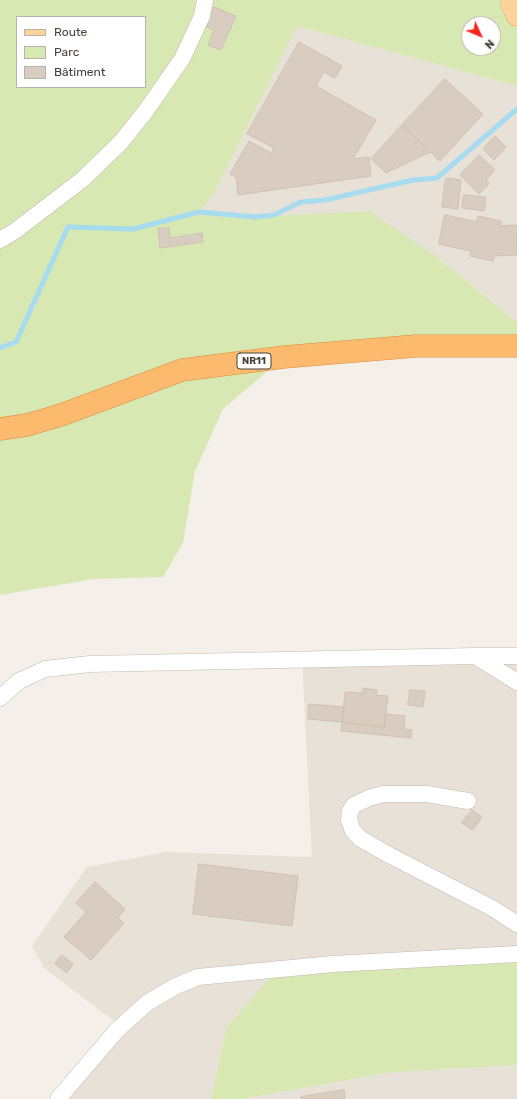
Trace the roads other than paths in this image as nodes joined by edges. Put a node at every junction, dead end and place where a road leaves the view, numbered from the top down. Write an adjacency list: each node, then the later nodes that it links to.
1 (205, 0): 4 (street)
2 (512, 0): 3 (main road)
3 (517, 15)
4 (0, 240)
5 (517, 346): 6 (highway, NR11)
6 (0, 429)
7 (475, 656): 8 (street); 9 (street); 10 (street)
8 (517, 656)
9 (517, 682)
10 (0, 698)
11 (468, 801): 12 (street)
12 (517, 924)
13 (517, 954): 14 (street)
14 (58, 1099)

